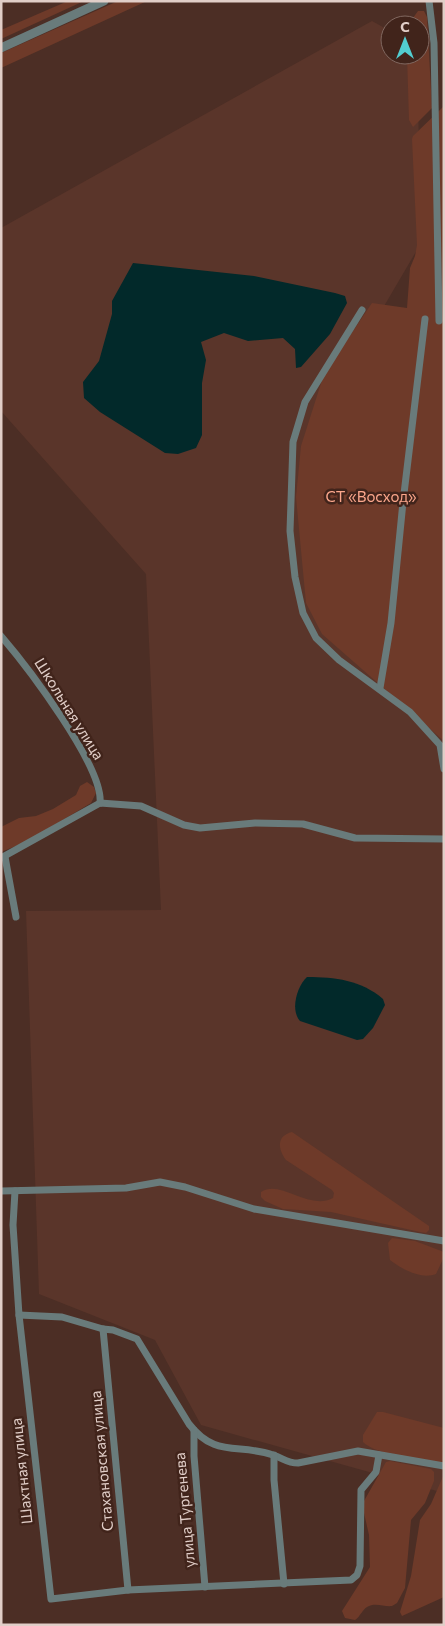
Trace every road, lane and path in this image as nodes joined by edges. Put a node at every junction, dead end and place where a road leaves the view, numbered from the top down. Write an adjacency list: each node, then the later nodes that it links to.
1 (104, 1): 3 (street)
2 (428, 1): 6 (street)
3 (1, 48)
4 (362, 310): 8 (street)
5 (425, 319): 8 (street)
6 (439, 321)
7 (1, 636): 11 (street, Школьная улица)
8 (380, 688): 9 (street)
9 (442, 744): 10 (street)
10 (444, 769)
11 (100, 803): 12 (street); 13 (street)
12 (444, 839)
13 (3, 857): 14 (street)
14 (16, 917)
15 (15, 1190): 16 (street); 17 (street); 18 (street, Шахтная улица)
16 (1, 1191)
17 (444, 1241)
18 (19, 1315): 19 (street); 26 (street, Шахтная улица)
19 (103, 1329): 20 (street); 26 (street, Стахановская улица)
20 (194, 1430): 21 (street); 25 (street, улица Тургенева)
21 (274, 1455): 22 (street); 24 (street)
22 (379, 1455): 23 (street); 24 (street)
23 (444, 1466)
24 (284, 1584): 25 (street)
25 (205, 1587): 26 (street)
26 (128, 1590)

